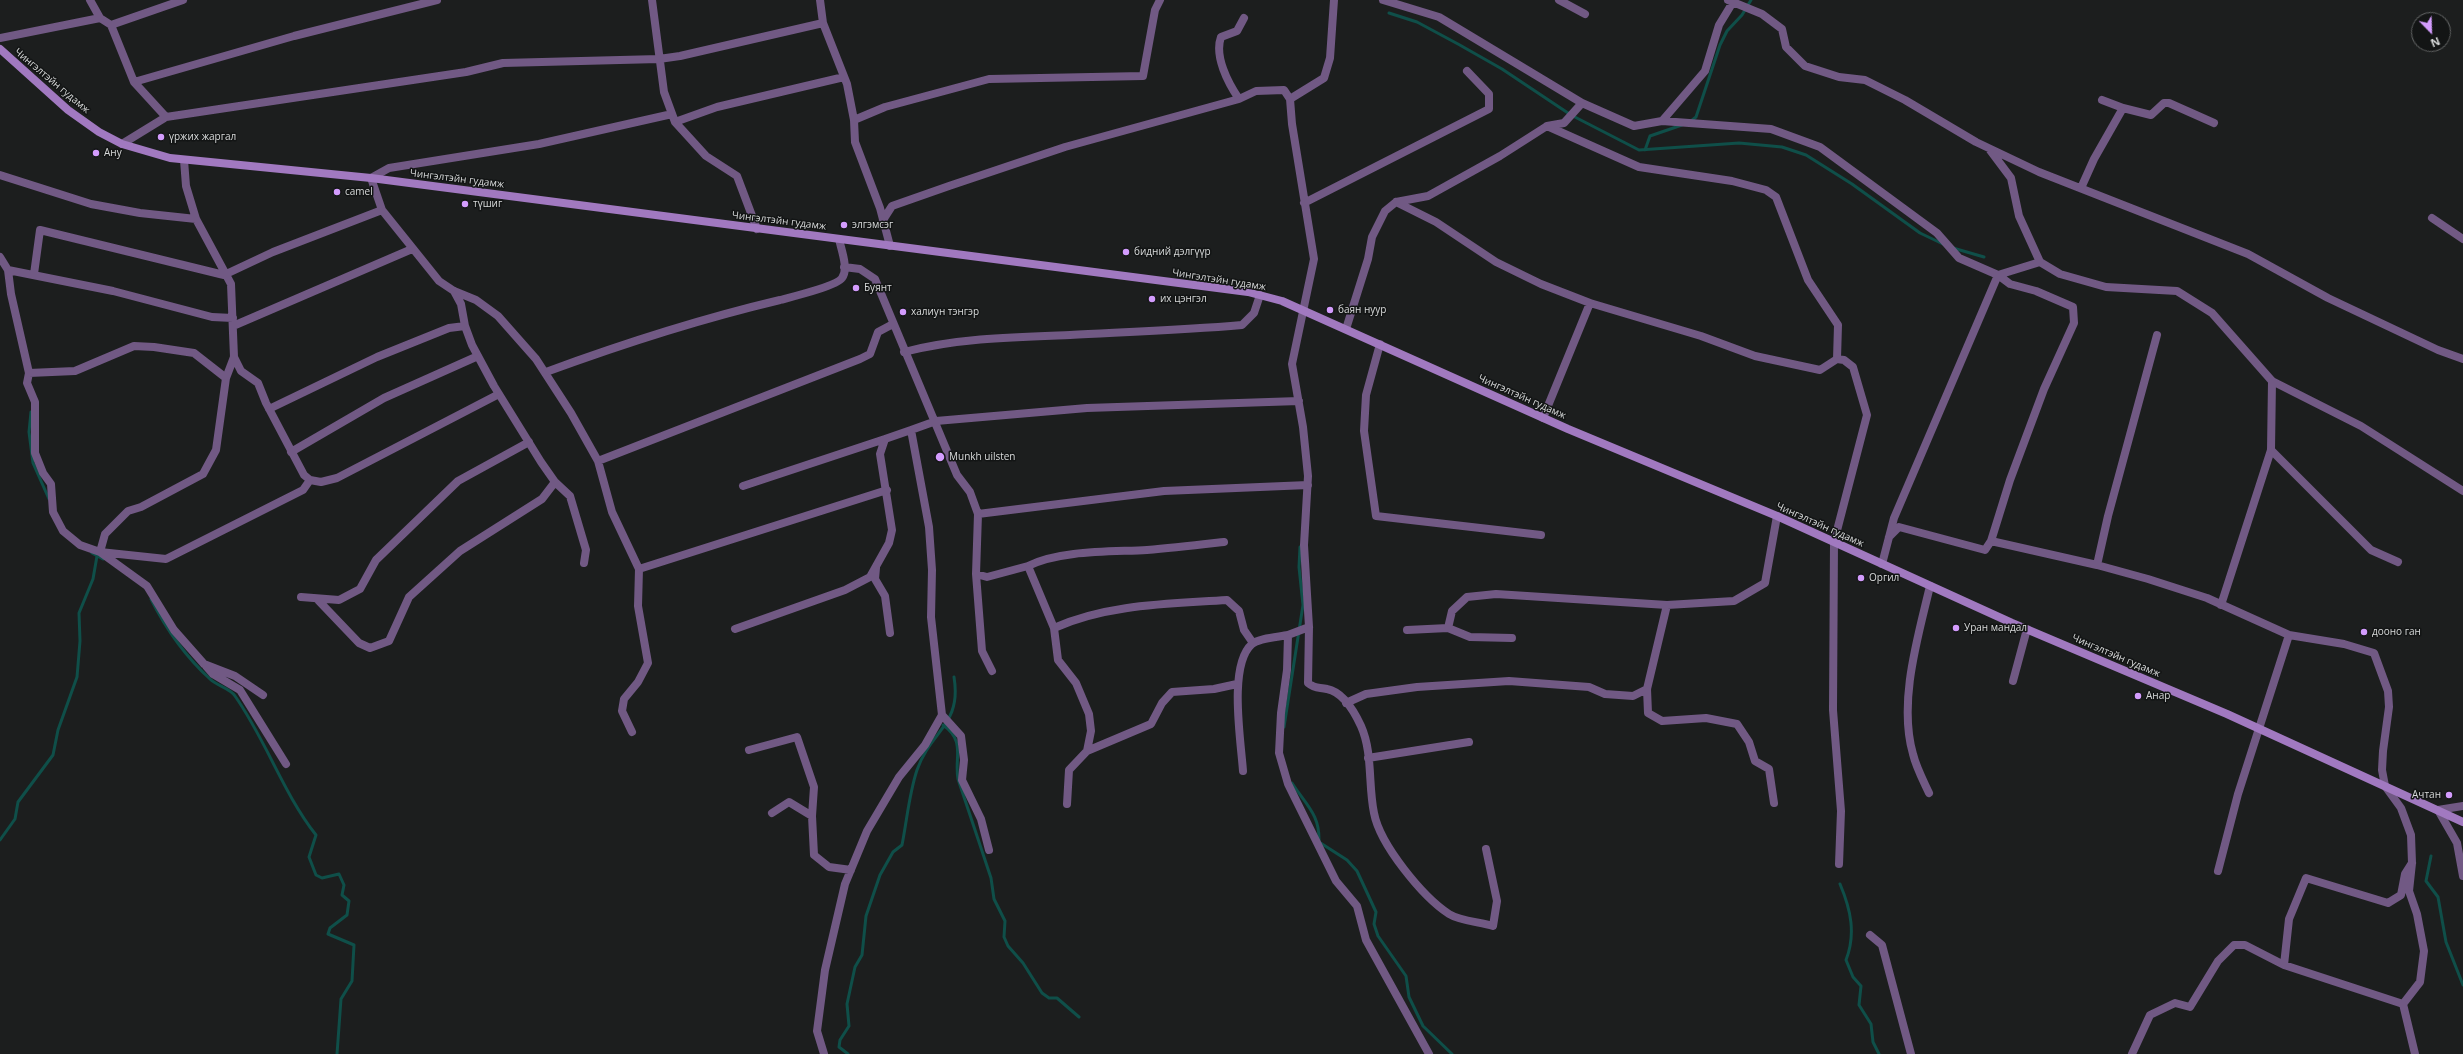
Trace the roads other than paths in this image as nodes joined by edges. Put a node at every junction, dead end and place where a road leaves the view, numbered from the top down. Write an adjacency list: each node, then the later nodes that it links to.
1 (90, 0): 12 (street)
2 (183, 0): 15 (street)
3 (437, 0): 21 (street)
4 (652, 0): 18 (street)
5 (820, 0): 14 (street)
6 (1160, 0): 29 (street)
7 (1334, 0): 23 (street)
8 (1383, 0): 25 (street)
9 (1559, 0): 11 (street)
10 (1731, 1): 30 (street); 34 (street)
11 (1585, 14)
12 (100, 18): 15 (street); 16 (street)
13 (1244, 18): 22 (street)
14 (823, 23): 18 (street); 20 (street)
15 (110, 25): 21 (street)
16 (0, 38)
17 (0, 50): 33 (main road, Чингэлтэйн гудамж)
18 (659, 59): 27 (street); 28 (street)
19 (1467, 71): 40 (street)
20 (844, 77): 28 (street); 29 (street)
21 (134, 82): 27 (street)
22 (1239, 99): 23 (street); 44 (street)
23 (1290, 99): 40 (street)
24 (2102, 100): 26 (street)
25 (1582, 103): 30 (street); 32 (street)
26 (2123, 108): 31 (street); 38 (street)
27 (166, 117): 33 (street)
28 (673, 118): 37 (street); 45 (street)
29 (854, 120): 44 (street)
30 (1662, 121): 56 (street)
31 (2214, 123)
32 (1547, 126): 39 (street); 70 (street)
33 (122, 144): 35 (main road, Чингэлтэйн гудамж)
34 (1988, 148): 38 (street); 51 (street)
35 (184, 160): 37 (main road, Чингэлтэйн гудамж); 43 (street)
36 (0, 175): 43 (street)
37 (371, 178): 41 (street); 45 (main road, Чингэлтэйн гудамж)
38 (2081, 188): 71 (street)
39 (1396, 202): 59 (street); 64 (street)
40 (1304, 203): 60 (street)
41 (382, 210): 49 (street); 55 (street)
42 (2432, 218): 47 (street)
43 (196, 219): 55 (street)
44 (883, 220): 48 (street)
45 (757, 229): 46 (main road, Чингэлтэйн гудамж)
46 (838, 239): 48 (main road, Чингэлтэйн гудамж); 52 (street)
47 (2463, 239)
48 (890, 246): 58 (main road, Чингэлтэйн гудамж)
49 (412, 249): 57 (street); 61 (street)
50 (0, 257): 53 (street)
51 (2040, 262): 56 (street); 75 (street)
52 (844, 267): 62 (street); 72 (street)
53 (8, 270): 54 (street); 73 (street)
54 (34, 274): 55 (street); 61 (street)
55 (224, 275): 61 (street)
56 (1998, 275): 96 (street); 97 (street)
57 (454, 291): 63 (street); 72 (street)
58 (1260, 295): 60 (main road, Чингэлтэйн гудамж); 67 (street)
59 (1590, 303): 70 (street); 79 (street)
60 (1304, 310): 64 (main road, Чингэлтэйн гудамж); 77 (street)
61 (233, 322): 69 (street)
62 (893, 324): 67 (street); 86 (street)
63 (465, 326): 68 (street); 78 (street)
64 (1346, 329): 66 (main road, Чингэлтэйн гудамж)
65 (2157, 335): 104 (street)
66 (1380, 344): 79 (main road, Чингэлтэйн гудамж); 95 (street)
67 (904, 352): 80 (street)
68 (478, 356): 76 (street); 85 (street)
69 (234, 357): 74 (street); 78 (street)
70 (1837, 359): 99 (street)
71 (2463, 359)
72 (546, 372): 86 (street)
73 (29, 373): 74 (street); 100 (street)
74 (226, 378): 100 (street)
75 (2272, 381): 84 (street); 92 (street)
76 (499, 394): 83 (street); 87 (street)
77 (1298, 401): 80 (street); 89 (street)
78 (269, 409): 85 (street)
79 (1543, 418): 94 (main road, Чингэлтэйн гудамж)
80 (936, 421): 81 (street); 93 (street)
81 (911, 430): 82 (street); 132 (street)
82 (885, 438): 90 (street); 91 (street)
83 (528, 442): 88 (street); 111 (street)
84 (2271, 450): 101 (street); 113 (street)
85 (291, 452): 87 (street)
86 (598, 461): 107 (street)
87 (310, 480): 100 (street)
88 (555, 482): 102 (street); 111 (street)
89 (1308, 485): 93 (street); 114 (street)
90 (743, 486)
91 (887, 490): 106 (street); 107 (street)
92 (2463, 491)
93 (978, 514): 108 (street)
94 (1777, 516): 99 (main road, Чингэлтэйн гудамж); 112 (street)
95 (1541, 535)
96 (1889, 537): 97 (street); 103 (street)
97 (1991, 541): 104 (street)
98 (1224, 542): 105 (street)
99 (1834, 542): 103 (main road, Чингэлтэйн гудамж); 153 (street)
100 (100, 552): 125 (street)
101 (2398, 562)
102 (584, 563)
103 (1882, 564): 109 (main road, Чингэлтэйн гудамж)
104 (2097, 565): 113 (street)
105 (1028, 566): 108 (street); 116 (street)
106 (876, 567): 115 (street); 120 (street)
107 (639, 569): 134 (street)
108 (976, 574): 126 (street)
109 (1930, 586): 118 (main road, Чингэлтэйн гудамж); 142 (street)
110 (301, 597): 111 (street)
111 (317, 599)
112 (1667, 605): 117 (street); 129 (street)
113 (2221, 605): 122 (street)
114 (1309, 627): 121 (street); 131 (street)
115 (735, 628)
116 (1054, 628): 124 (street); 137 (street)
117 (1448, 628): 119 (street); 123 (street)
118 (2028, 629): 127 (street); 133 (main road, Чингэлтэйн гудамж)
119 (1408, 630)
120 (890, 632)
121 (1288, 635): 124 (street); 161 (street)
122 (2289, 635): 133 (street); 141 (street)
123 (1512, 638)
124 (1253, 643): 128 (street)
125 (204, 664): 130 (street); 139 (street)
126 (992, 671)
127 (2013, 681)
128 (1237, 684): 137 (street); 140 (street)
129 (1647, 689): 131 (street); 143 (street)
130 (263, 695)
131 (1346, 703): 138 (street)
132 (942, 715): 151 (street); 154 (street)
133 (2259, 730): 141 (main road, Чингэлтэйн гудамж); 155 (street)
134 (632, 732)
135 (1469, 742): 138 (street)
136 (749, 750): 148 (street)
137 (1087, 751): 144 (street)
138 (1368, 758): 150 (street)
139 (286, 764)
140 (1243, 771)
141 (2385, 786): 146 (main road, Чингэлтэйн гудамж); 152 (street)
142 (1929, 793)
143 (1774, 803)
144 (1067, 804)
145 (2463, 806): 146 (street)
146 (2438, 810): 149 (main road, Чингэлтэйн гудамж); 156 (street)
147 (772, 813): 148 (street)
148 (812, 816): 154 (street)
149 (2463, 822)
150 (1486, 849)
151 (989, 850)
152 (2412, 863): 158 (street); 159 (street)
153 (1839, 864)
154 (851, 870): 160 (street)
155 (2218, 871)
156 (2463, 876)
157 (1870, 935): 162 (street)
158 (2284, 965): 159 (street); 163 (street)
159 (2403, 1004): 164 (street)
160 (824, 1054)
161 (1429, 1054)
162 (1911, 1054)
163 (2132, 1054)
164 (2415, 1054)

